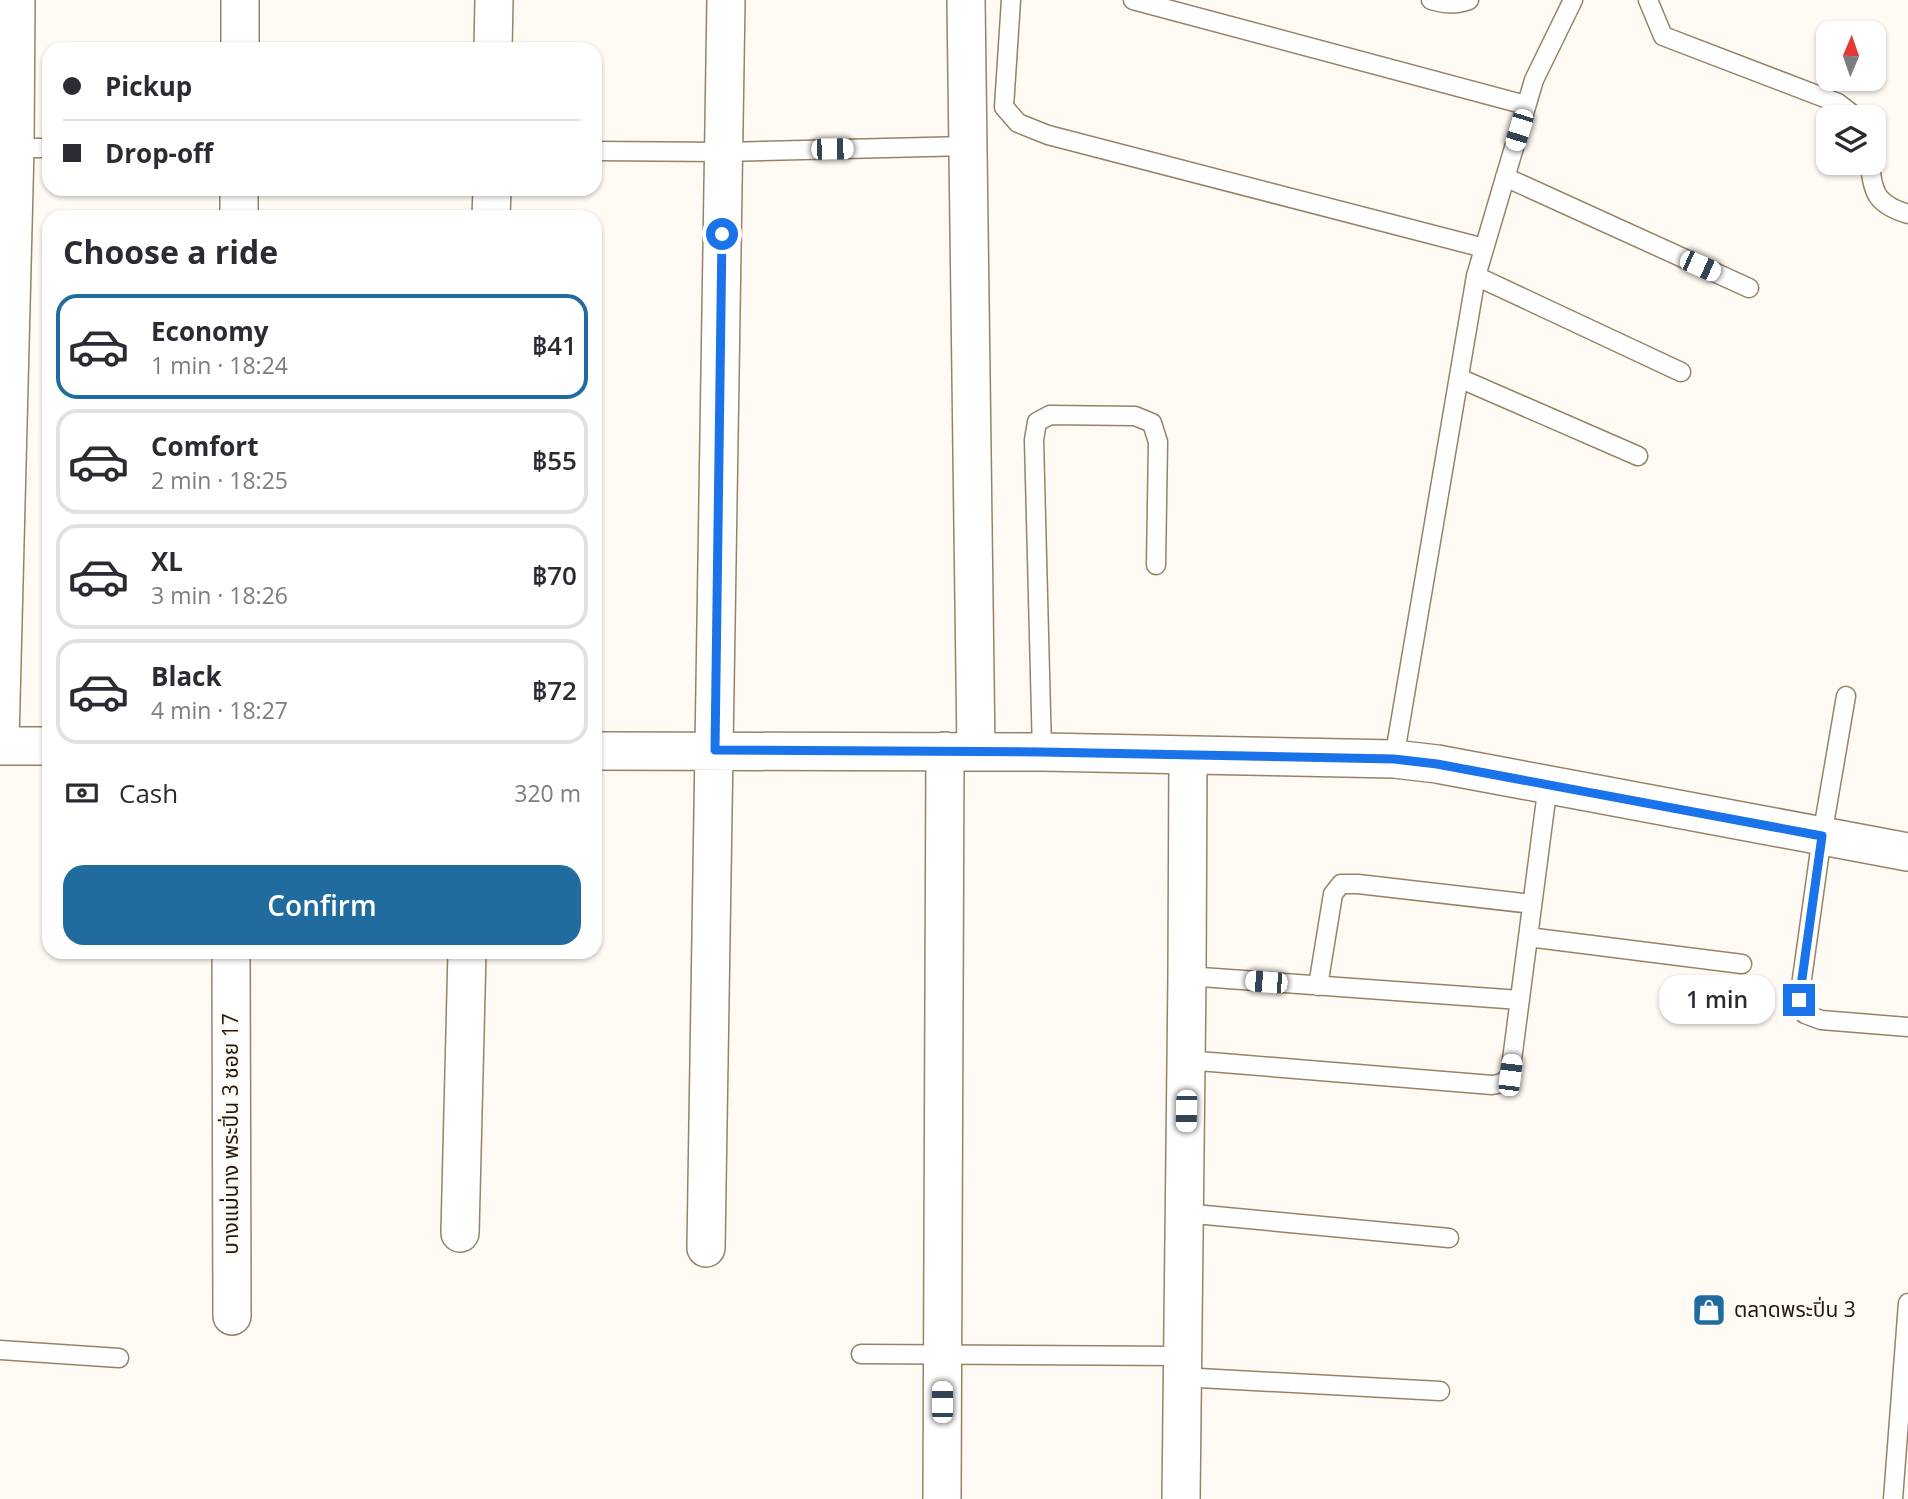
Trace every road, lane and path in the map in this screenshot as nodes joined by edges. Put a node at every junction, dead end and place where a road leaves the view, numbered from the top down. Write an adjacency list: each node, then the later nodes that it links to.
1 (16, 0): 17 (street)
2 (240, 0): 12 (street)
3 (494, 0): 13 (street)
4 (726, 0): 19 (street)
5 (966, 0): 16 (street)
6 (1011, 0): 23 (lane)
7 (1133, 0): 14 (lane)
8 (1432, 0): 9 (lane)
9 (1468, 0)
10 (1573, 0): 14 (lane)
11 (1648, 0): 15 (lane)
12 (240, 42)
13 (494, 42)
14 (1526, 105): 21 (lane)
15 (1841, 105)
16 (968, 146): 19 (lane); 36 (street)
17 (21, 148): 31 (street)
18 (602, 151): 19 (lane)
19 (723, 152): 34 (street)
20 (1871, 175): 22 (lane)
21 (1505, 177): 23 (lane); 25 (lane)
22 (1908, 214)
23 (1484, 248): 24 (lane)
24 (1476, 276): 26 (lane); 27 (lane)
25 (1749, 288)
26 (1681, 372)
27 (1460, 378): 28 (lane); 39 (lane)
28 (1638, 456)
29 (1156, 565): 37 (lane)
30 (1846, 696): 41 (lane)
31 (0, 740)
32 (0, 746): 33 (street)
33 (42, 746)
34 (715, 750): 35 (street); 36 (street); 56 (street)
35 (602, 751)
36 (960, 752): 37 (street); 61 (street)
37 (1041, 752): 38 (street)
38 (1188, 756): 39 (street); 48 (street)
39 (1394, 759): 40 (street)
40 (1548, 784): 41 (street); 43 (lane)
41 (1822, 836): 42 (street); 51 (lane)
42 (1908, 852)
43 (1532, 904): 44 (lane); 49 (lane)
44 (1528, 937): 47 (lane); 50 (lane)
45 (231, 959): 58 (street, บางแม่นาง พระปิ่น 3 ซอย 17)
46 (467, 959): 54 (street)
47 (1742, 964)
48 (1188, 976): 49 (lane); 52 (street)
49 (1318, 986): 50 (lane)
50 (1520, 1000): 52 (lane)
51 (1908, 1027)
52 (1186, 1060): 53 (street)
53 (1184, 1213): 55 (lane); 63 (street)
54 (460, 1233)
55 (1450, 1238)
56 (706, 1248)
57 (1908, 1303): 67 (lane)
58 (232, 1316)
59 (0, 1350): 62 (lane)
60 (861, 1354): 61 (lane)
61 (942, 1354): 63 (lane); 65 (street)
62 (120, 1359)
63 (1181, 1367): 64 (lane); 66 (street)
64 (1440, 1391)
65 (942, 1499)
66 (1181, 1499)
67 (1893, 1499)

